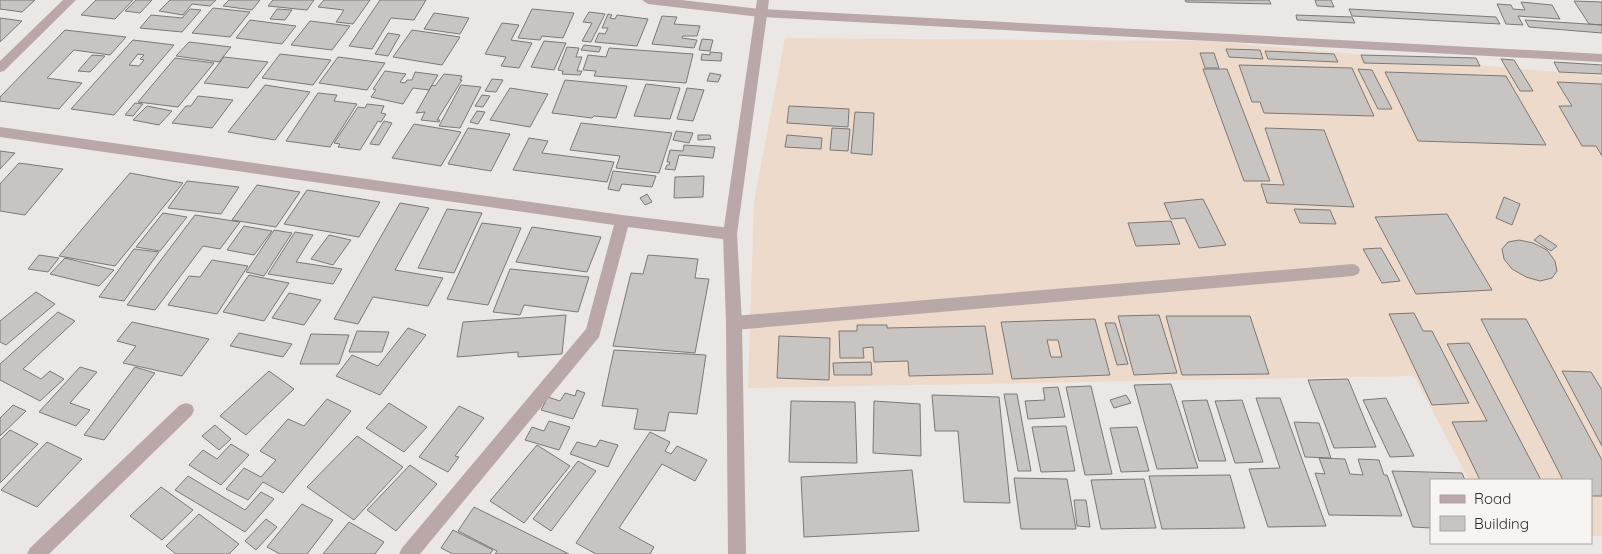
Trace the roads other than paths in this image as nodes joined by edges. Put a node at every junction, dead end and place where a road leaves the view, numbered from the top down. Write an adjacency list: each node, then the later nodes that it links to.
1 (70, 0): 5 (street)
2 (648, 0): 3 (street)
3 (761, 7): 4 (street); 8 (street)
4 (1602, 58)
5 (0, 68)
6 (0, 132): 7 (street)
7 (622, 221): 8 (street); 13 (street)
8 (730, 234): 10 (street)
9 (1353, 270): 10 (street)
10 (734, 322): 14 (street)
11 (186, 410): 12 (street)
12 (36, 554)
13 (408, 554)
14 (737, 554)

